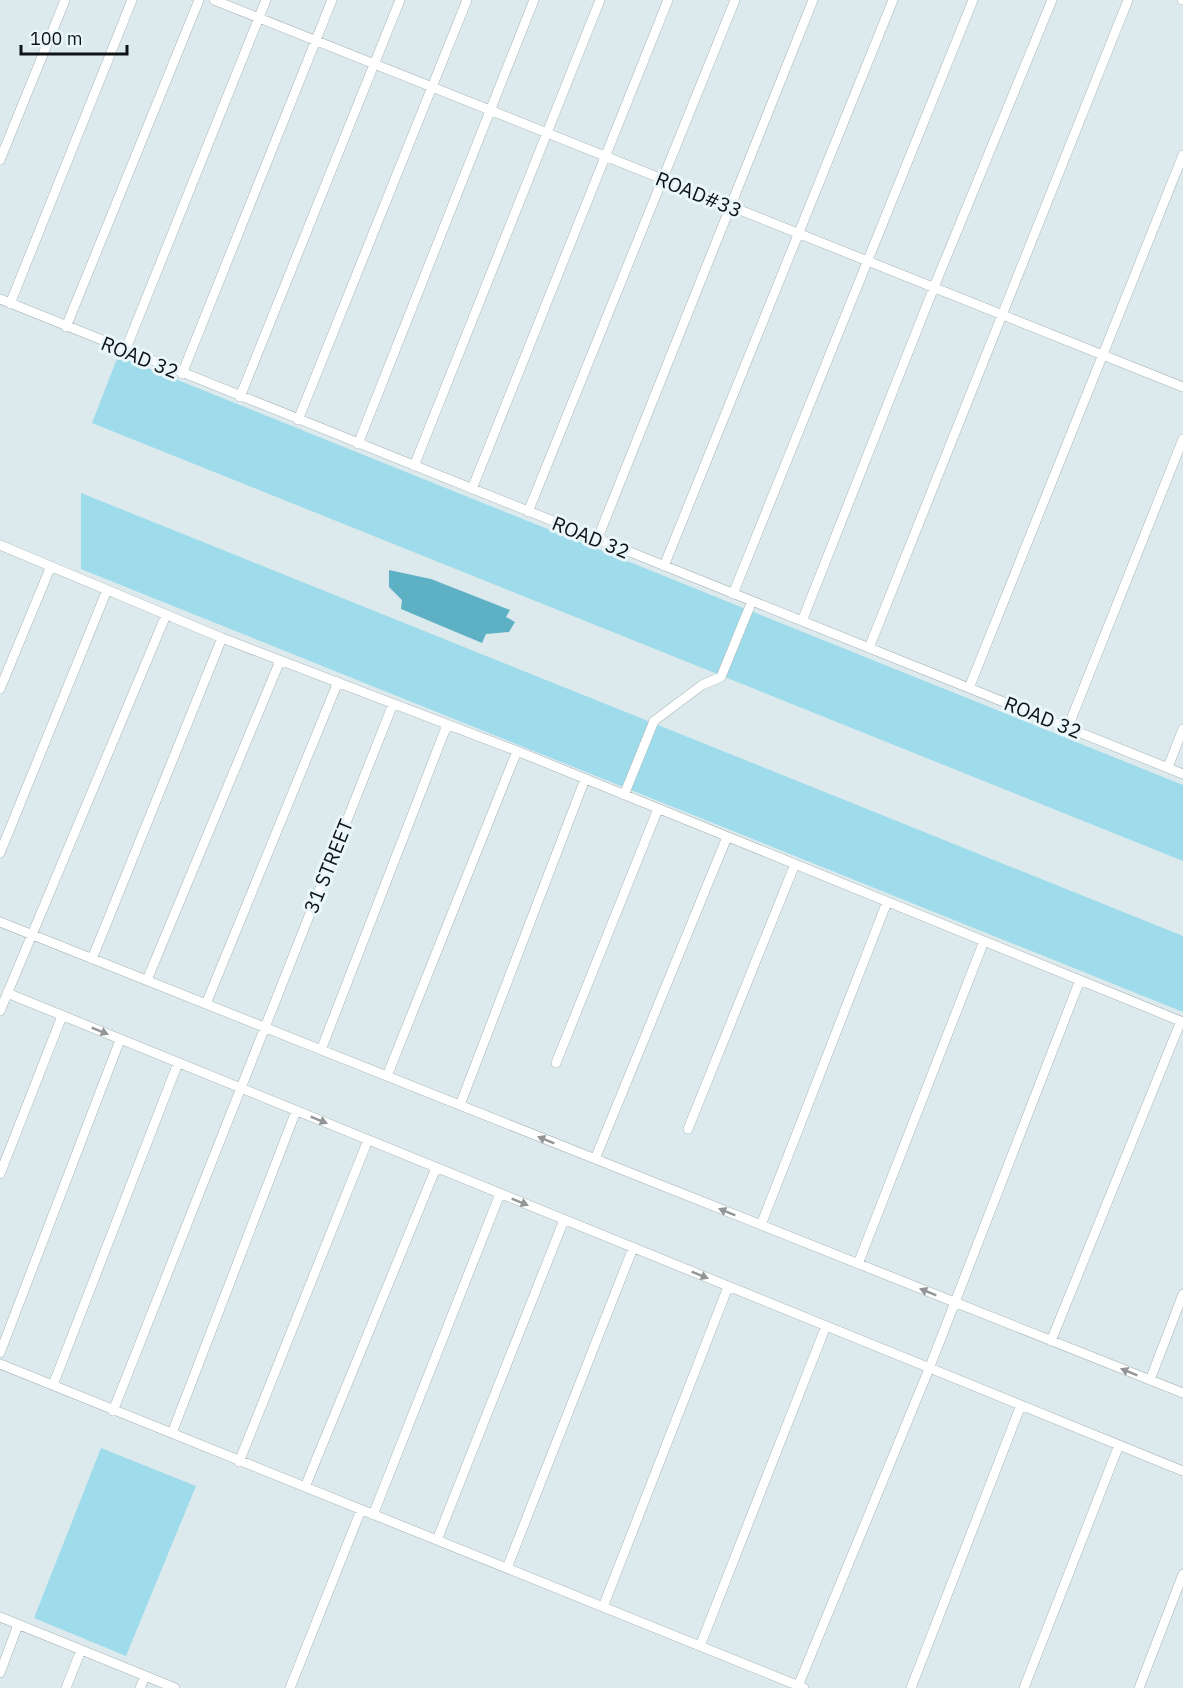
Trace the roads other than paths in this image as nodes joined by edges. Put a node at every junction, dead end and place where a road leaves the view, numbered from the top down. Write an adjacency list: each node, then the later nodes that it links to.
1 (65, 0): 26 (street)
2 (132, 0): 33 (street)
3 (199, 0): 35 (street)
4 (214, 0): 18 (street, ROAD#33)
5 (266, 0): 18 (street)
6 (332, 0): 19 (street)
7 (400, 0): 20 (street)
8 (466, 0): 21 (street)
9 (534, 0): 22 (street)
10 (600, 0): 23 (street)
11 (668, 0): 25 (street)
12 (735, 0): 27 (street)
13 (813, 0): 28 (street)
14 (893, 0): 29 (street)
15 (973, 0): 30 (street)
16 (1052, 0): 31 (street)
17 (1128, 0): 34 (street)
18 (259, 18): 19 (street, ROAD#33); 36 (street)
19 (315, 40): 20 (street, ROAD#33); 38 (street)
20 (374, 64): 21 (street, ROAD#33); 40 (street)
21 (432, 87): 22 (street, ROAD#33); 41 (street)
22 (490, 110): 23 (street, ROAD#33); 43 (street)
23 (546, 133): 25 (street, ROAD#33); 44 (street)
24 (1183, 155): 37 (street)
25 (605, 156): 27 (street, ROAD#33); 45 (street)
26 (0, 160)
27 (663, 180): 28 (street, ROAD#33); 46 (street)
28 (731, 206): 29 (street, ROAD#33); 47 (street)
29 (799, 234): 30 (street, ROAD#33); 50 (street)
30 (867, 261): 31 (street, ROAD#33); 52 (street)
31 (934, 287): 34 (street, ROAD#33); 55 (street)
32 (0, 299): 33 (street, ROAD 32)
33 (10, 304): 35 (street, ROAD 32)
34 (1004, 316): 37 (street, ROAD#33); 57 (street)
35 (66, 327): 36 (street, ROAD 32)
36 (125, 351): 38 (street, ROAD 32)
37 (1102, 355): 39 (street, ROAD#33); 60 (street)
38 (182, 374): 40 (street, ROAD 32)
39 (1183, 387)
40 (240, 397): 41 (street, ROAD 32)
41 (298, 420): 43 (street, ROAD 32)
42 (1183, 439): 64 (street)
43 (358, 444): 44 (street, ROAD 32)
44 (414, 466): 45 (street, ROAD 32)
45 (472, 489): 46 (street, ROAD 32)
46 (528, 512): 47 (street, ROAD 32)
47 (597, 540): 50 (street, ROAD 32)
48 (0, 545): 49 (street)
49 (51, 566): 51 (street); 61 (street)
50 (664, 566): 52 (street, ROAD 32)
51 (107, 590): 54 (street); 73 (street)
52 (733, 594): 53 (street, ROAD 32)
53 (752, 601): 55 (street, ROAD 32); 70 (street)
54 (166, 615): 56 (street); 77 (street)
55 (802, 621): 57 (street, ROAD 32)
56 (222, 638): 58 (street); 79 (street)
57 (869, 648): 60 (street, ROAD 32)
58 (280, 661): 59 (street); 80 (street)
59 (338, 682): 62 (street); 83 (street)
60 (969, 688): 64 (street, ROAD 32)
61 (0, 689)
62 (393, 704): 63 (street); 87 (street, 31 STREET)
63 (447, 724): 66 (street); 89 (street)
64 (1068, 727): 67 (street, ROAD 32)
65 (1183, 729): 67 (street)
66 (517, 752): 69 (street); 92 (street)
67 (1168, 767): 68 (street, ROAD 32)
68 (1183, 774)
69 (585, 779): 70 (street); 94 (street)
70 (624, 795): 71 (street)
71 (658, 809): 72 (street); 90 (street)
72 (727, 837): 74 (street); 98 (street)
73 (0, 853)
74 (795, 864): 75 (street); 96 (street)
75 (887, 902): 78 (street); 103 (street)
76 (0, 922): 77 (street)
77 (30, 934): 79 (street); 82 (street)
78 (984, 941): 81 (street); 105 (street)
79 (92, 959): 80 (street)
80 (147, 980): 83 (street)
81 (1080, 980): 86 (street); 108 (street)
82 (7, 993): 84 (street); 85 (street)
83 (206, 1004): 87 (street)
84 (0, 1011)
85 (62, 1016): 88 (street, one-way to 88); 100 (street)
86 (1182, 1021): 110 (street)
87 (264, 1027): 89 (street); 93 (street, 31 STREET)
88 (120, 1040): 91 (street); 111 (street)
89 (321, 1050): 92 (street)
90 (555, 1062)
91 (178, 1063): 93 (street); 115 (street)
92 (387, 1076): 94 (street)
93 (239, 1088): 95 (street); 118 (street, 31 STREET)
94 (460, 1105): 98 (street, one-way to 94)
95 (296, 1111): 97 (street, one-way to 97); 119 (street)
96 (688, 1129)
97 (368, 1140): 99 (street); 121 (street)
98 (595, 1159): 103 (street, one-way to 98)
99 (436, 1168): 101 (street); 123 (street)
100 (0, 1174)
101 (500, 1194): 102 (street, one-way to 102); 125 (street)
102 (564, 1220): 104 (street); 126 (street)
103 (761, 1225): 105 (street)
104 (633, 1248): 106 (street, one-way to 106); 127 (street)
105 (858, 1264): 108 (street, one-way to 105)
106 (728, 1287): 109 (street); 129 (street)
107 (1183, 1294): 114 (street)
108 (954, 1302): 110 (street); 113 (street)
109 (826, 1326): 113 (street); 132 (street)
110 (1051, 1341): 114 (street, one-way to 110)
111 (0, 1353)
112 (0, 1364): 115 (street)
113 (929, 1369): 117 (street); 136 (street)
114 (1150, 1380): 116 (street)
115 (52, 1385): 118 (street)
116 (1183, 1393)
117 (1021, 1405): 120 (street); 141 (street)
118 (113, 1411): 119 (street)
119 (172, 1433): 121 (street)
120 (1119, 1445): 122 (street); 142 (street)
121 (239, 1461): 123 (street)
122 (1183, 1471)
123 (305, 1487): 124 (street)
124 (361, 1510): 125 (street); 140 (street)
125 (373, 1515): 126 (street)
126 (437, 1540): 127 (street)
127 (507, 1568): 129 (street)
128 (1183, 1574): 143 (street)
129 (603, 1607): 132 (street)
130 (0, 1617): 131 (street)
131 (18, 1625): 133 (street); 134 (street)
132 (700, 1646): 136 (street)
133 (81, 1650): 135 (street); 137 (street)
134 (0, 1673)
135 (145, 1676): 138 (street); 139 (street)
136 (801, 1687)
137 (66, 1688)
138 (140, 1688)
139 (175, 1688)
140 (290, 1688)
141 (911, 1688)
142 (1024, 1688)
143 (1139, 1688)

